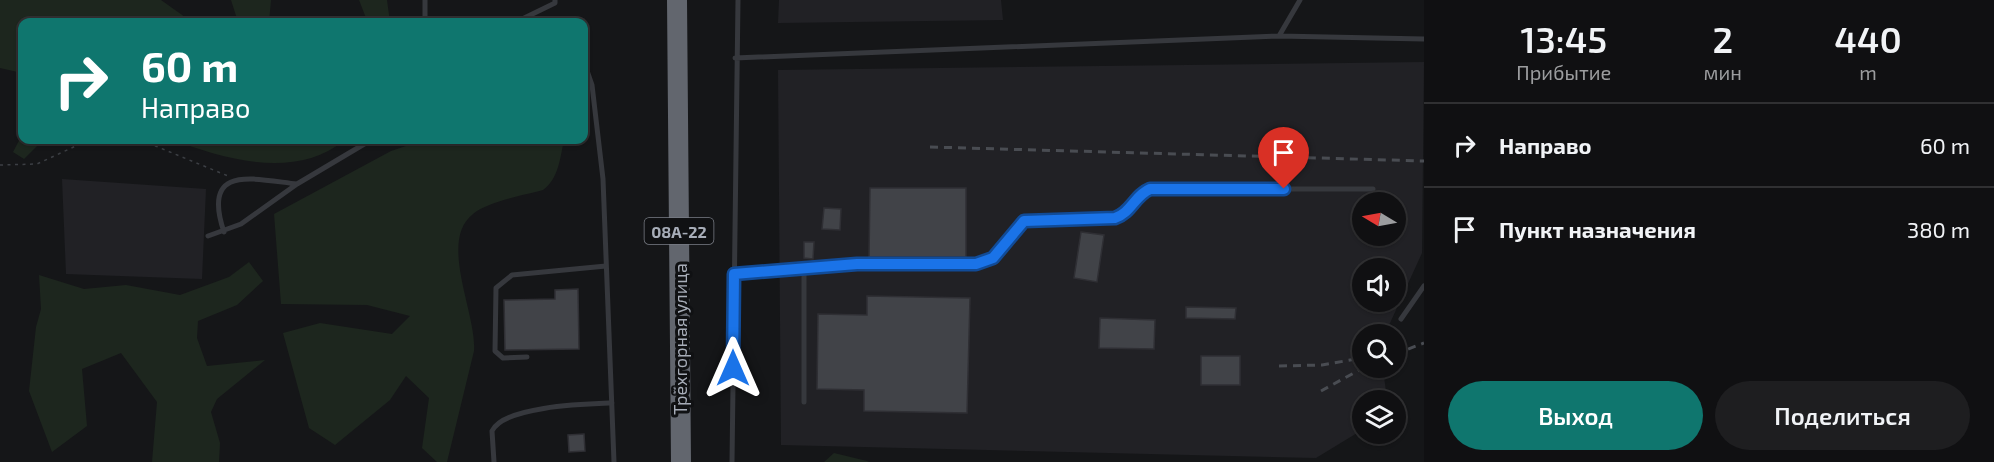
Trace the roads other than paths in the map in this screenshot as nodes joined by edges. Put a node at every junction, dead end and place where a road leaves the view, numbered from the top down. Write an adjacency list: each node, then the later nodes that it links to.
1 (425, 0): 6 (lane)
2 (555, 0): 7 (lane)
3 (678, 0): 27 (highway, Трёхгорная улица / 08А-22)
4 (738, 0): 10 (lane)
5 (1300, 0): 8 (lane)
6 (425, 18)
7 (524, 18)
8 (1279, 36): 9 (lane); 10 (lane)
9 (1424, 40)
10 (735, 58): 19 (lane)
11 (588, 74): 17 (lane)
12 (364, 144): 13 (lane)
13 (297, 184): 15 (lane); 15 (lane)
14 (1373, 189): 18 (lane)
15 (224, 232): 16 (lane)
16 (208, 236)
17 (606, 266): 22 (lane); 24 (lane)
18 (804, 269): 19 (lane); 23 (lane)
19 (734, 274): 28 (lane)
20 (1424, 286): 21 (lane)
21 (1401, 319)
22 (527, 357)
23 (804, 402)
24 (612, 403): 25 (lane); 26 (lane)
25 (494, 462)
26 (614, 462)
27 (681, 462)
28 (732, 462)

